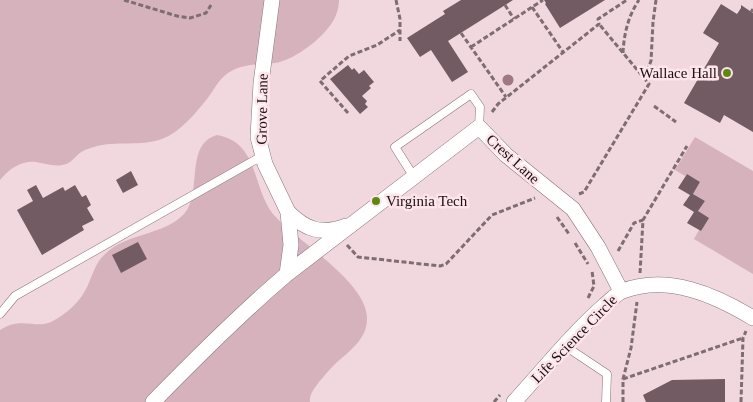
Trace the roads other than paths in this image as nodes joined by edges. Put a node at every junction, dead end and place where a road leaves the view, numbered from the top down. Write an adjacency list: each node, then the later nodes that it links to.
1 (272, 0): 3 (street, Grove Lane)
2 (479, 127): 4 (street, Crest Lane); 4 (lane); 8 (street, Crest Lane)
3 (262, 156): 5 (street, Grove Lane); 9 (lane)
4 (414, 177): 6 (street, Crest Lane)
5 (288, 212): 6 (street, Grove Lane); 7 (street, Grove Lane)
6 (354, 222): 7 (street)
7 (287, 274): 13 (street)
8 (621, 291): 10 (street, Life Science Circle); 11 (street, Life Science Circle)
9 (0, 314)
10 (752, 317)
11 (565, 346): 12 (street, Life Science Circle); 14 (lane)
12 (507, 398)
13 (153, 402)
14 (606, 402)

